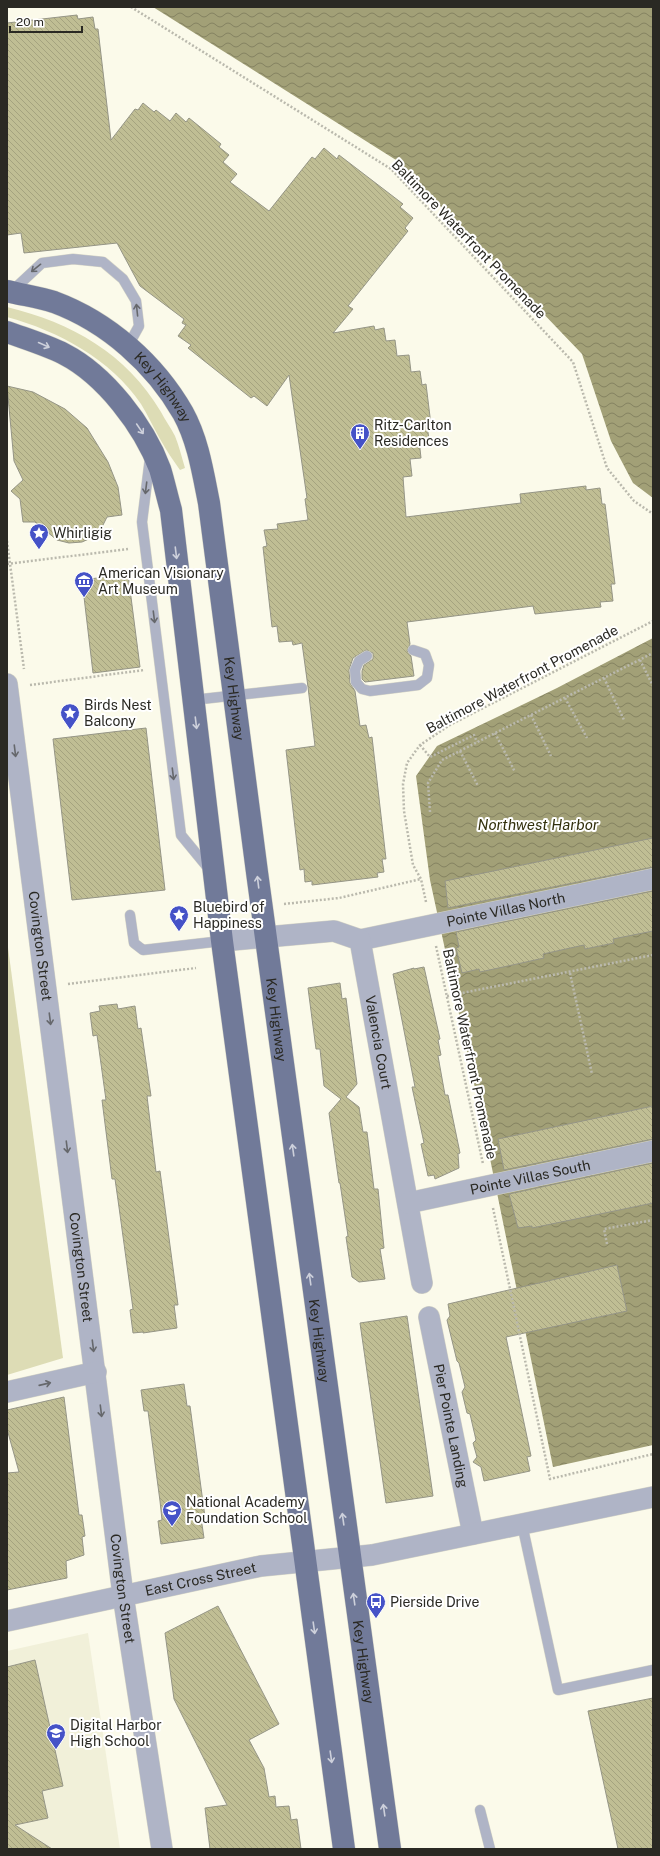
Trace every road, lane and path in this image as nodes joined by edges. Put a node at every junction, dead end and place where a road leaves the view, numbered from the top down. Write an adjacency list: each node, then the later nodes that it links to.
1 (131, 7): 6 (path, Baltimore Waterfront Promenade)
2 (9, 292): 4 (main road, Key Highway); 4 (lane, one-way to 2)
3 (7, 332): 5 (main road, one-way to 5)
4 (128, 346): 20 (main road, Key Highway)
5 (151, 450): 22 (main road, one-way to 22); 34 (lane, one-way to 34)
6 (653, 514)
7 (133, 548): 8 (path)
8 (7, 564)
9 (653, 621): 28 (path, Baltimore Waterfront Promenade)
10 (413, 650): 12 (lane)
11 (653, 653): 13 (path)
12 (367, 656)
13 (640, 660): 15 (path); 17 (path)
14 (146, 670): 19 (path)
15 (604, 678): 21 (path); 24 (path)
16 (7, 684): 19 (street, Covington Street)
17 (653, 686)
18 (302, 688): 20 (lane)
19 (7, 689): 56 (street, Covington Street, one-way to 56)
20 (234, 696): 22 (lane); 40 (main road, Key Highway, one-way to 20)
21 (564, 698): 23 (path); 26 (path)
22 (193, 700): 34 (main road, one-way to 34)
23 (531, 715): 25 (path); 30 (path)
24 (624, 720)
25 (495, 733): 27 (path); 31 (path)
26 (587, 738)
27 (477, 742): 28 (path); 29 (path)
28 (420, 745): 35 (path, Baltimore Waterfront Promenade)
29 (460, 751): 32 (path); 33 (path)
30 (551, 756)
31 (515, 772)
32 (478, 786)
33 (430, 812)
34 (214, 874): 42 (main road)
35 (421, 879): 37 (path); 39 (path, Baltimore Waterfront Promenade)
36 (653, 879): 39 (street, Pointe Villas North)
37 (283, 904)
38 (130, 915): 42 (lane)
39 (432, 925): 41 (street, Pointe Villas North); 47 (path, Baltimore Waterfront Promenade)
40 (265, 937): 41 (street); 42 (street); 62 (main road, Key Highway, one-way to 40)
41 (360, 940): 51 (street, Valencia Court)
42 (222, 941): 63 (main road)
43 (653, 955): 45 (path)
44 (196, 968): 46 (path)
45 (570, 973): 47 (path); 48 (path)
46 (64, 984)
47 (447, 996): 50 (path, Baltimore Waterfront Promenade)
48 (592, 1074)
49 (653, 1151): 50 (street, Pointe Villas South)
50 (488, 1186): 51 (street, Pointe Villas South); 58 (path, Baltimore Waterfront Promenade)
51 (408, 1203): 54 (street, Valencia Court)
52 (653, 1220): 53 (path)
53 (607, 1244)
54 (422, 1283)
55 (429, 1317): 61 (street, Pier Pointe Landing)
56 (96, 1372): 57 (street, one-way to 56); 64 (street, Covington Street, one-way to 64)
57 (7, 1392)
58 (653, 1454)
59 (653, 1497): 60 (street)
60 (522, 1524): 61 (street); 66 (lane)
61 (473, 1534): 62 (street)
62 (348, 1557): 63 (street, East Cross Street); 70 (main road, Key Highway, one-way to 62)
63 (305, 1561): 64 (street, East Cross Street); 69 (main road, one-way to 69)
64 (123, 1595): 65 (street, East Cross Street); 68 (street, Covington Street)
65 (7, 1621)
66 (653, 1670)
67 (480, 1810): 71 (lane)
68 (162, 1849)
69 (344, 1849)
70 (390, 1849)
71 (490, 1849)

